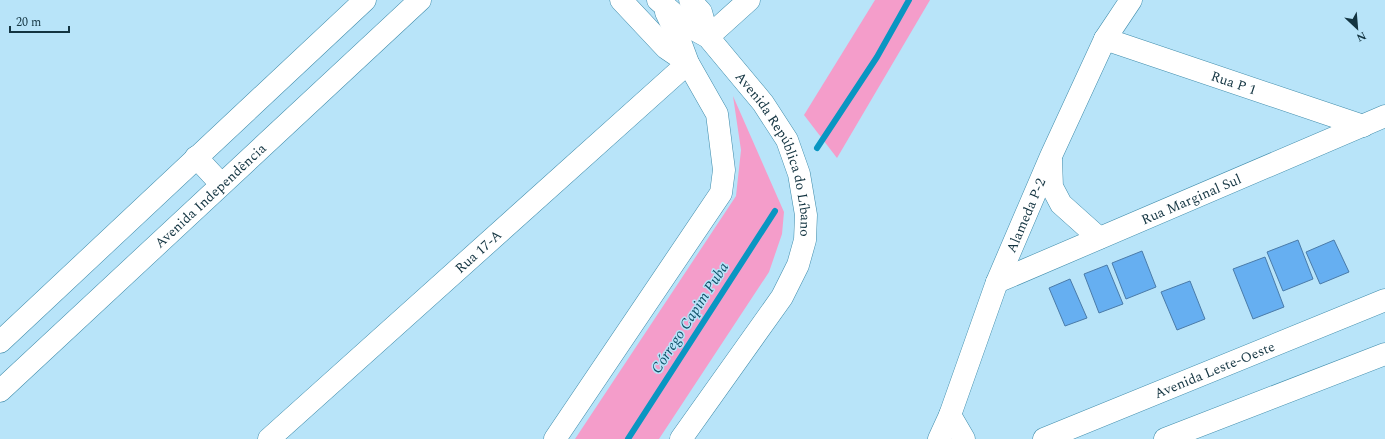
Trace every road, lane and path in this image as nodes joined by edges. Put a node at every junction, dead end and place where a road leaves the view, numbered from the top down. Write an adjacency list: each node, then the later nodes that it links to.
1 (365, 0): 14 (main road)
2 (420, 0): 15 (main road, Avenida Independência)
3 (621, 0): 10 (main road, Avenida República do Líbano)
4 (690, 0): 8 (main road, Avenida República do Líbano)
5 (749, 0): 8 (main road)
6 (1132, 0): 9 (main road, Alameda P-2)
7 (660, 2): 8 (main road, Avenida República do Líbano); 10 (main road, Avenida República do Líbano)
8 (708, 37): 25 (main road, Avenida República do Líbano)
9 (1105, 39): 12 (main road, Rua P 1); 13 (main road, Alameda P-2)
10 (688, 63): 23 (main road, Rua 17-A); 24 (main road, Avenida República do Líbano)
11 (1385, 116): 12 (main road, Rua Marginal Sul)
12 (1363, 126): 16 (main road, Rua Marginal Sul)
13 (1051, 156): 16 (main road); 17 (main road, Alameda P-2)
14 (196, 157): 15 (main road); 19 (main road)
15 (221, 184): 21 (main road, Avenida Independência)
16 (1099, 238): 17 (main road, Rua Marginal Sul)
17 (997, 282): 22 (main road, Alameda P-2)
18 (1385, 300): 28 (main road, Avenida Leste-Oeste)
19 (0, 342)
20 (1385, 354): 29 (main road)
21 (0, 392)
22 (950, 415): 26 (main road, Alameda P-2); 27 (main road)
23 (268, 439)
24 (555, 439)
25 (681, 439)
26 (938, 439)
27 (964, 439)
28 (1044, 439)
29 (1165, 439)

